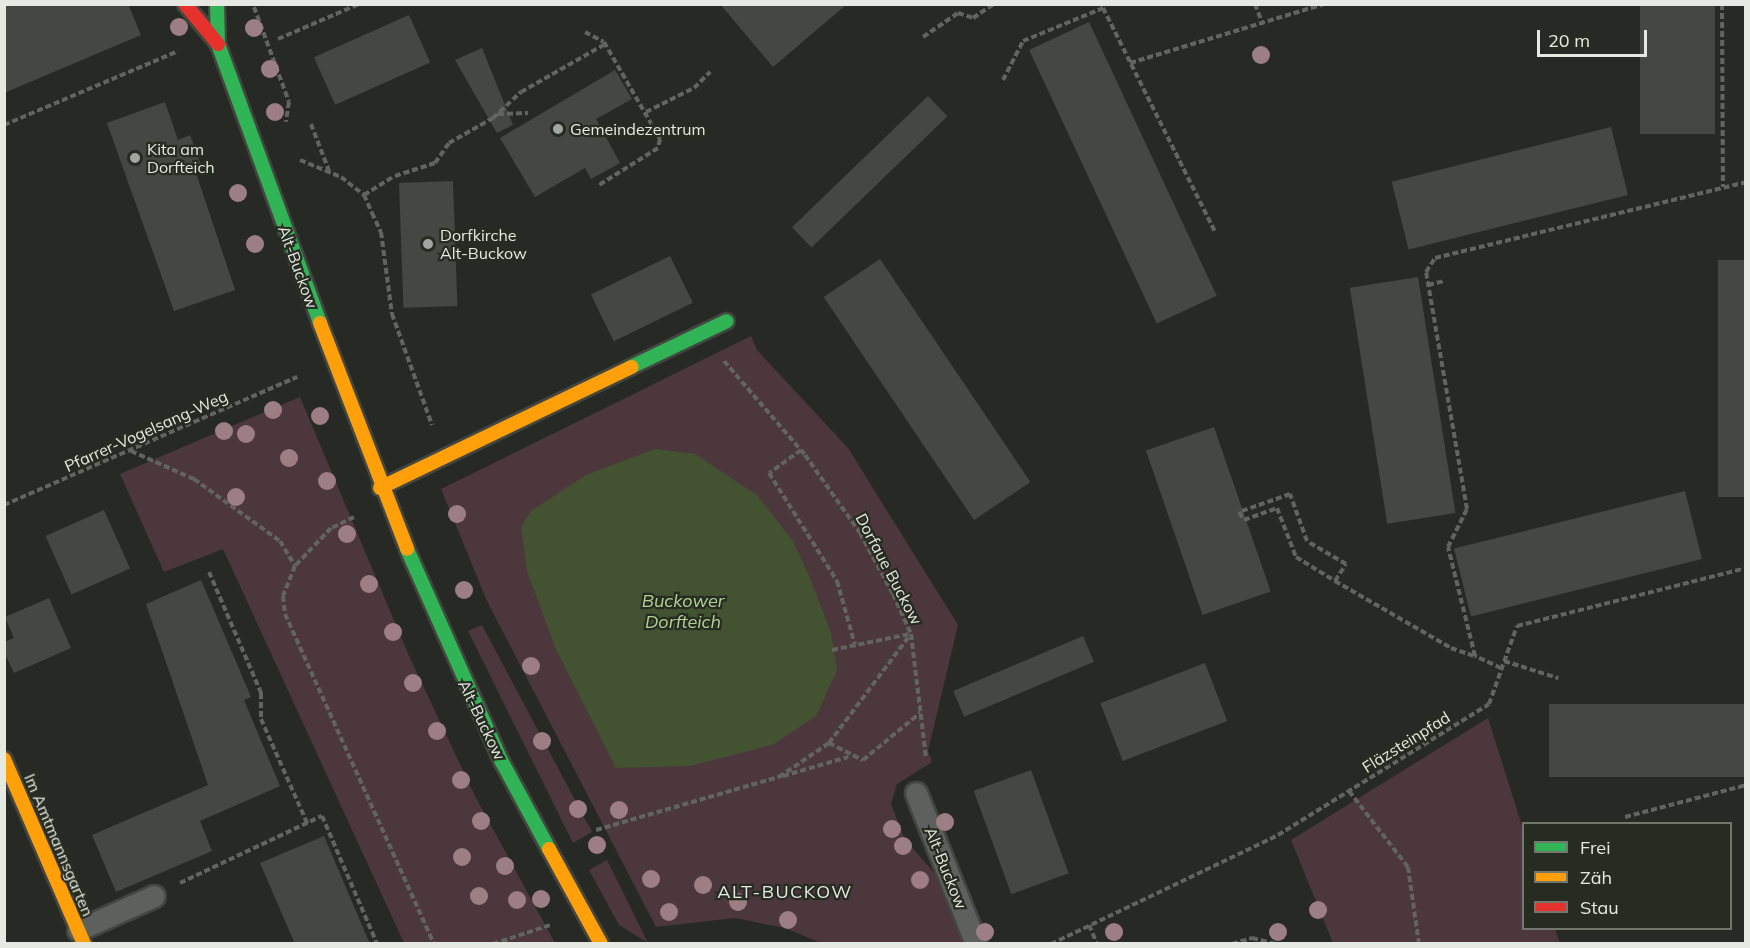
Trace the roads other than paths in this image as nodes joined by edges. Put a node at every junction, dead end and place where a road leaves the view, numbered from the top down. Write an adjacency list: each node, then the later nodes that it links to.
1 (184, 4): 3 (main road, Alt-Buckow)
2 (217, 4): 3 (main road, Alt-Buckow)
3 (218, 44): 5 (main road, Alt-Buckow)
4 (727, 321): 5 (main road)
5 (380, 488): 10 (main road, Alt-Buckow)
6 (4, 759): 9 (main road, Im Amtmannsgarten)
7 (916, 793): 11 (lane, Alt-Buckow)
8 (154, 896): 9 (lane)
9 (81, 937)
10 (601, 944)
11 (976, 944)

